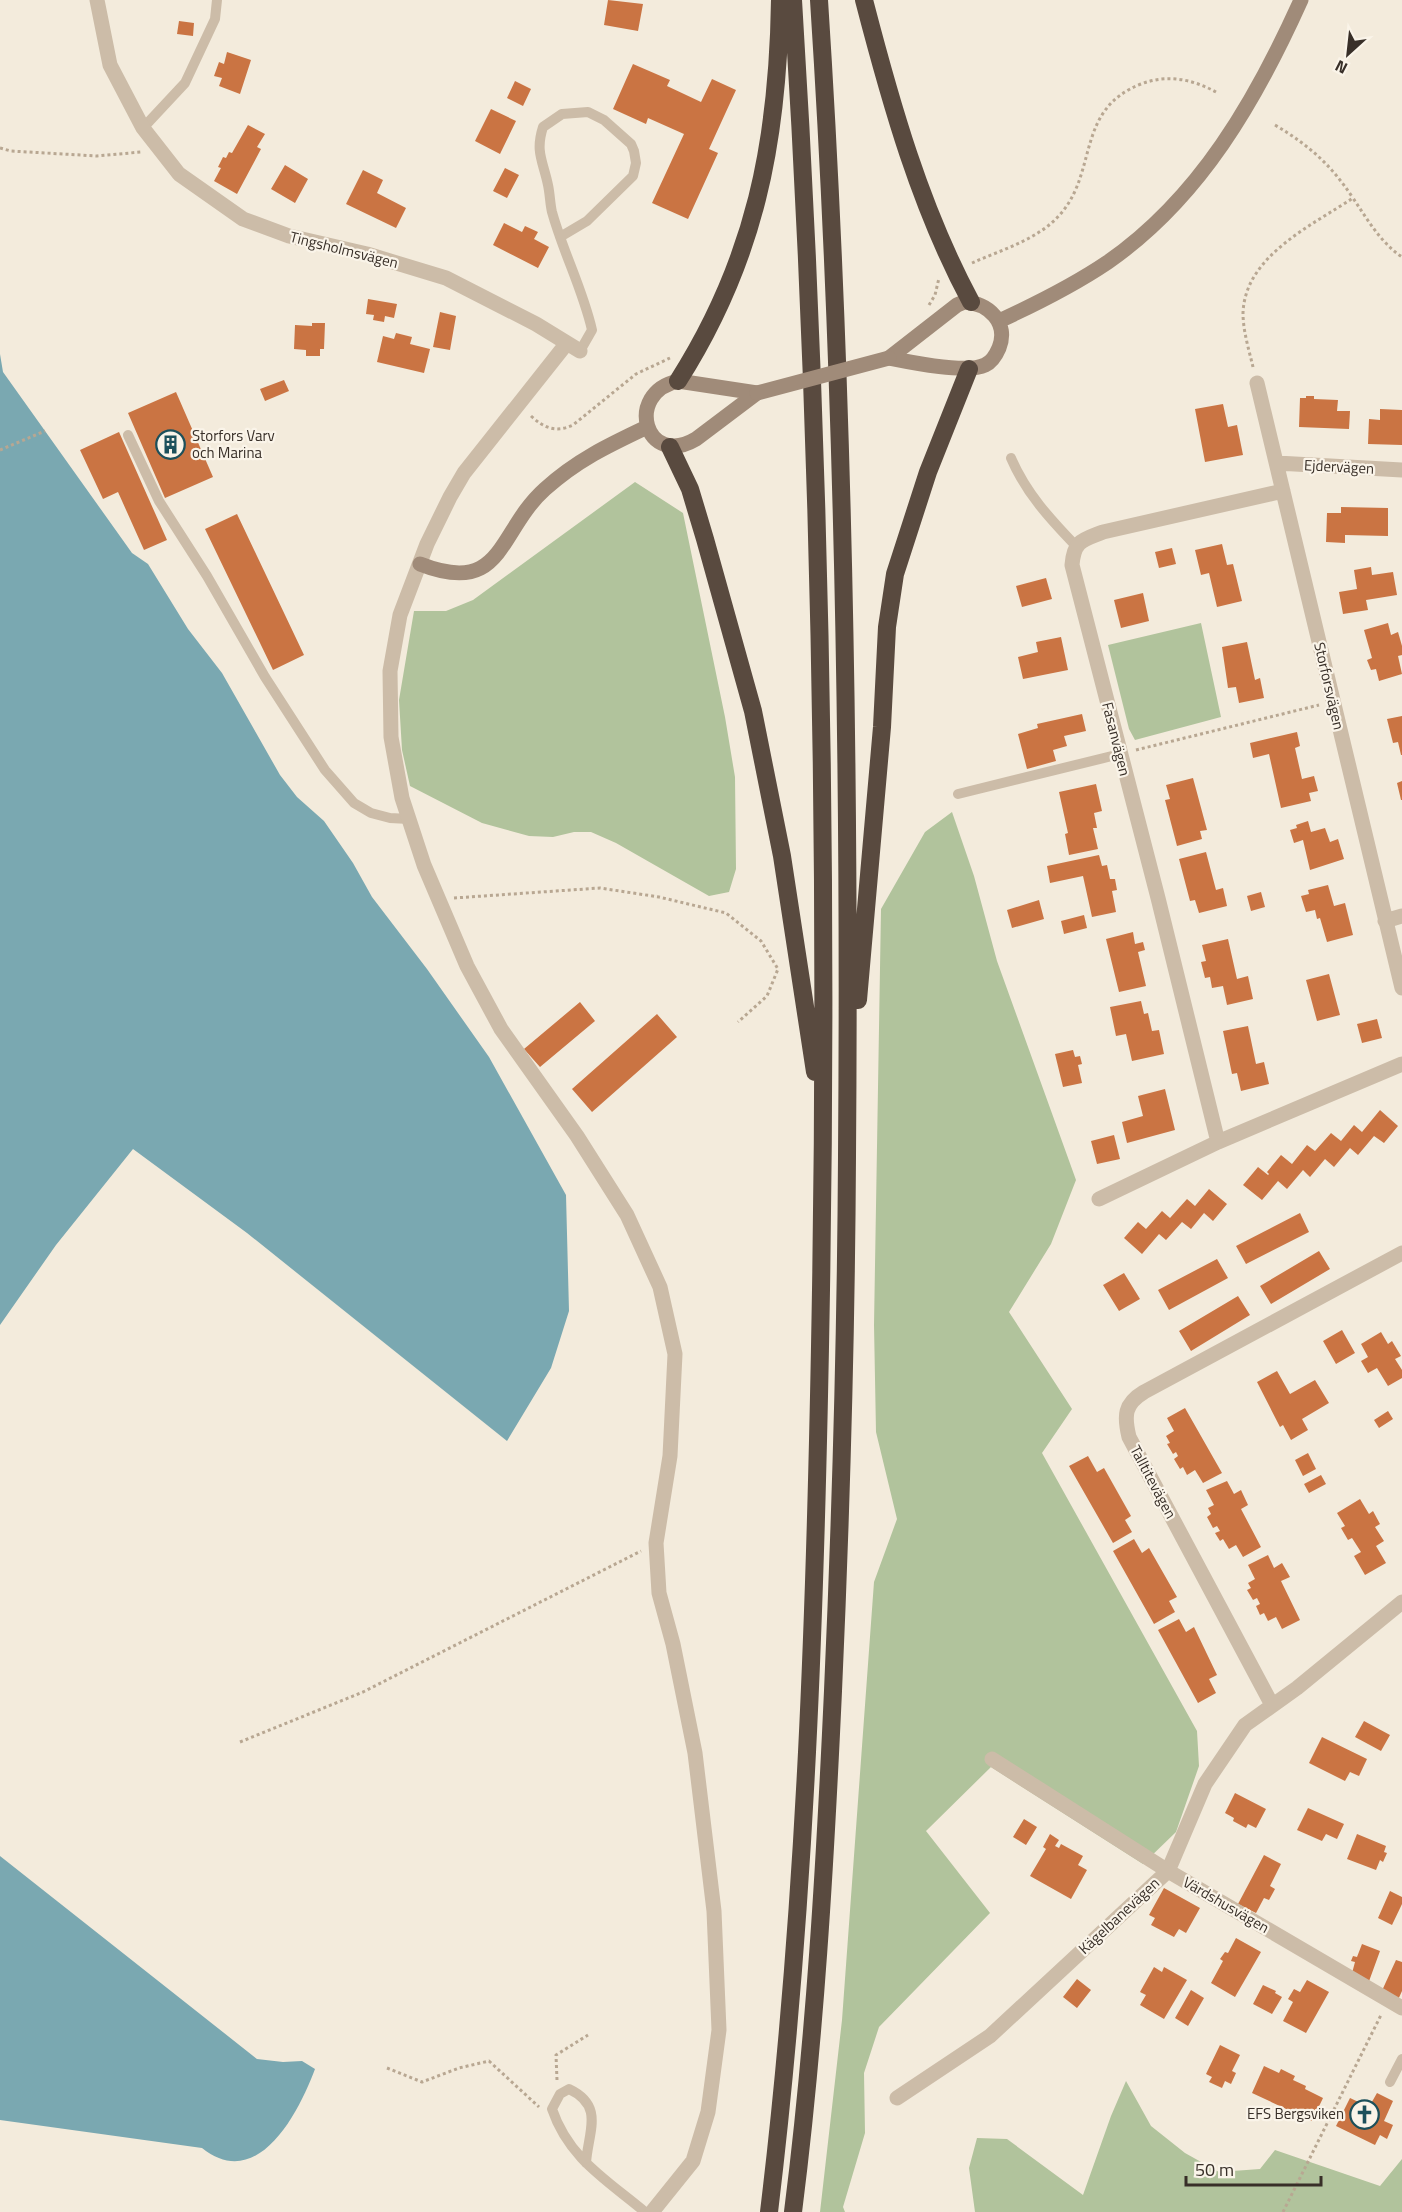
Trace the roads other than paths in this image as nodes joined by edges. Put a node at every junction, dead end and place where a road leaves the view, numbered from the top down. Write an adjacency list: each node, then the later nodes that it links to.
1 (97, 0): 8 (street, Tingsholmsvägen)
2 (217, 0): 8 (lane)
3 (780, 0): 15 (highway)
4 (794, 0): 34 (highway)
5 (819, 0): 35 (highway)
6 (864, 0): 10 (highway)
7 (1301, 0): 11 (street)
8 (143, 128): 12 (street, Tingsholmsvägen)
9 (560, 237): 9 (lane); 12 (lane)
10 (971, 302): 11 (street); 13 (street)
11 (999, 321): 14 (street)
12 (574, 347): 26 (street)
13 (889, 358): 14 (street); 17 (street, bridge)
14 (969, 369): 35 (highway)
15 (678, 381): 17 (street); 18 (street)
16 (1257, 383): 22 (street, Storforsvägen)
17 (757, 393): 20 (street)
18 (647, 427): 20 (street); 26 (street)
19 (128, 435): 29 (lane)
20 (670, 447): 34 (highway)
21 (1011, 458): 25 (lane)
22 (1277, 463): 23 (street, Ejdervägen); 24 (street, Storforsvägen)
23 (1402, 470)
24 (1283, 491): 25 (street); 31 (street, Storforsvägen)
25 (1076, 546): 27 (street, Fasanvägen)
26 (420, 564): 29 (street)
27 (1120, 754): 28 (lane); 36 (street, Fasanvägen)
28 (958, 794)
29 (409, 819): 49 (street)
30 (1402, 916): 31 (street)
31 (1385, 921): 32 (street, Storforsvägen)
32 (1402, 988)
33 (1402, 1064): 36 (street)
34 (824, 1130): 50 (highway)
35 (847, 1131): 51 (highway)
36 (1218, 1142): 37 (street)
37 (1099, 1199)
38 (1402, 1253): 40 (street, Talltitevägen)
39 (1402, 1602): 40 (street, Kägelbanevägen)
40 (1272, 1706): 42 (street, Kägelbanevägen)
41 (992, 1759): 42 (street, Värdshusvägen)
42 (1168, 1871): 43 (street, Värdshusvägen); 46 (street, Kägelbanevägen)
43 (1395, 2004)
44 (1402, 2058): 45 (lane)
45 (1390, 2082)
46 (897, 2098)
47 (586, 2163): 47 (lane); 48 (lane)
48 (645, 2212)
49 (652, 2212)
50 (769, 2212)
51 (793, 2212)

